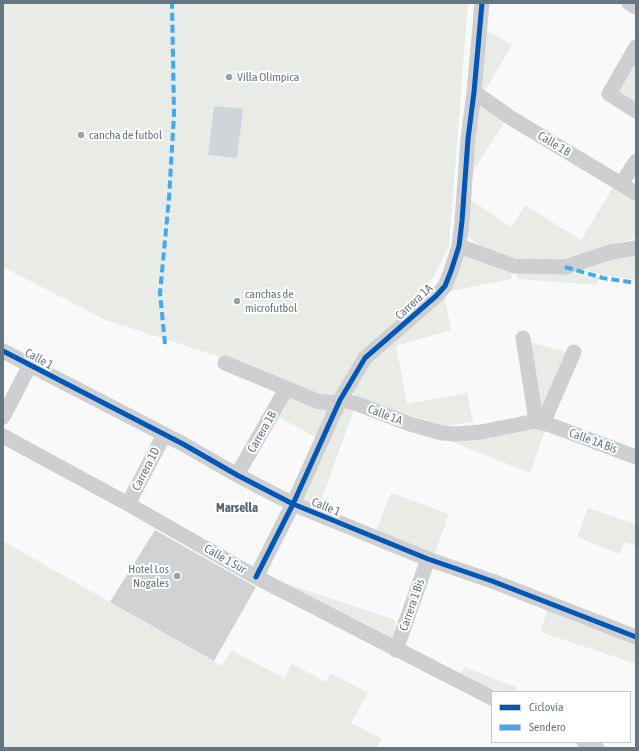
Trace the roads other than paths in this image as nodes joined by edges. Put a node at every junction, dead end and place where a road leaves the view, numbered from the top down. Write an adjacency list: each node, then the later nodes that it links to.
1 (482, 3): 5 (street, Carrera 1A)
2 (629, 3): 3 (street)
3 (636, 6)
4 (636, 47): 6 (street)
5 (474, 92): 8 (street, Calle 1B); 10 (street, Carrera 1A)
6 (636, 111)
7 (636, 161): 8 (street)
8 (621, 184): 9 (street, Calle 1B)
9 (636, 193)
10 (459, 246): 11 (street); 18 (street, Carrera 1A)
11 (636, 248)
12 (522, 338): 20 (street)
13 (3, 351): 16 (street, Calle 1)
14 (574, 352): 20 (street)
15 (225, 363): 17 (street, Calle 1A)
16 (30, 366): 19 (street); 21 (street, Calle 1)
17 (286, 389): 18 (street, Calle 1A); 24 (street, Carrera 1B)
18 (340, 400): 20 (street, Calle 1A); 26 (street, Carrera 1A)
19 (3, 417)
20 (543, 423): 23 (street, Calle 1A Bis)
21 (164, 435): 24 (street, Calle 1); 25 (street, Carrera 1D)
22 (3, 436): 25 (street, Calle 1 Sur)
23 (636, 457)
24 (237, 475): 26 (street, Calle 1)
25 (128, 504): 28 (street, Calle 1 Sur)
26 (293, 504): 27 (street, Calle 1); 28 (street, Carrera 1A)
27 (428, 559): 29 (street, Calle 1); 30 (street, Carrera 1 Bis)
28 (256, 577): 30 (street, Calle 1 Sur)
29 (636, 637)
30 (396, 650): 31 (street, Calle 1 Sur)
31 (487, 694)
32 (586, 743): 33 (street)
33 (597, 748)

